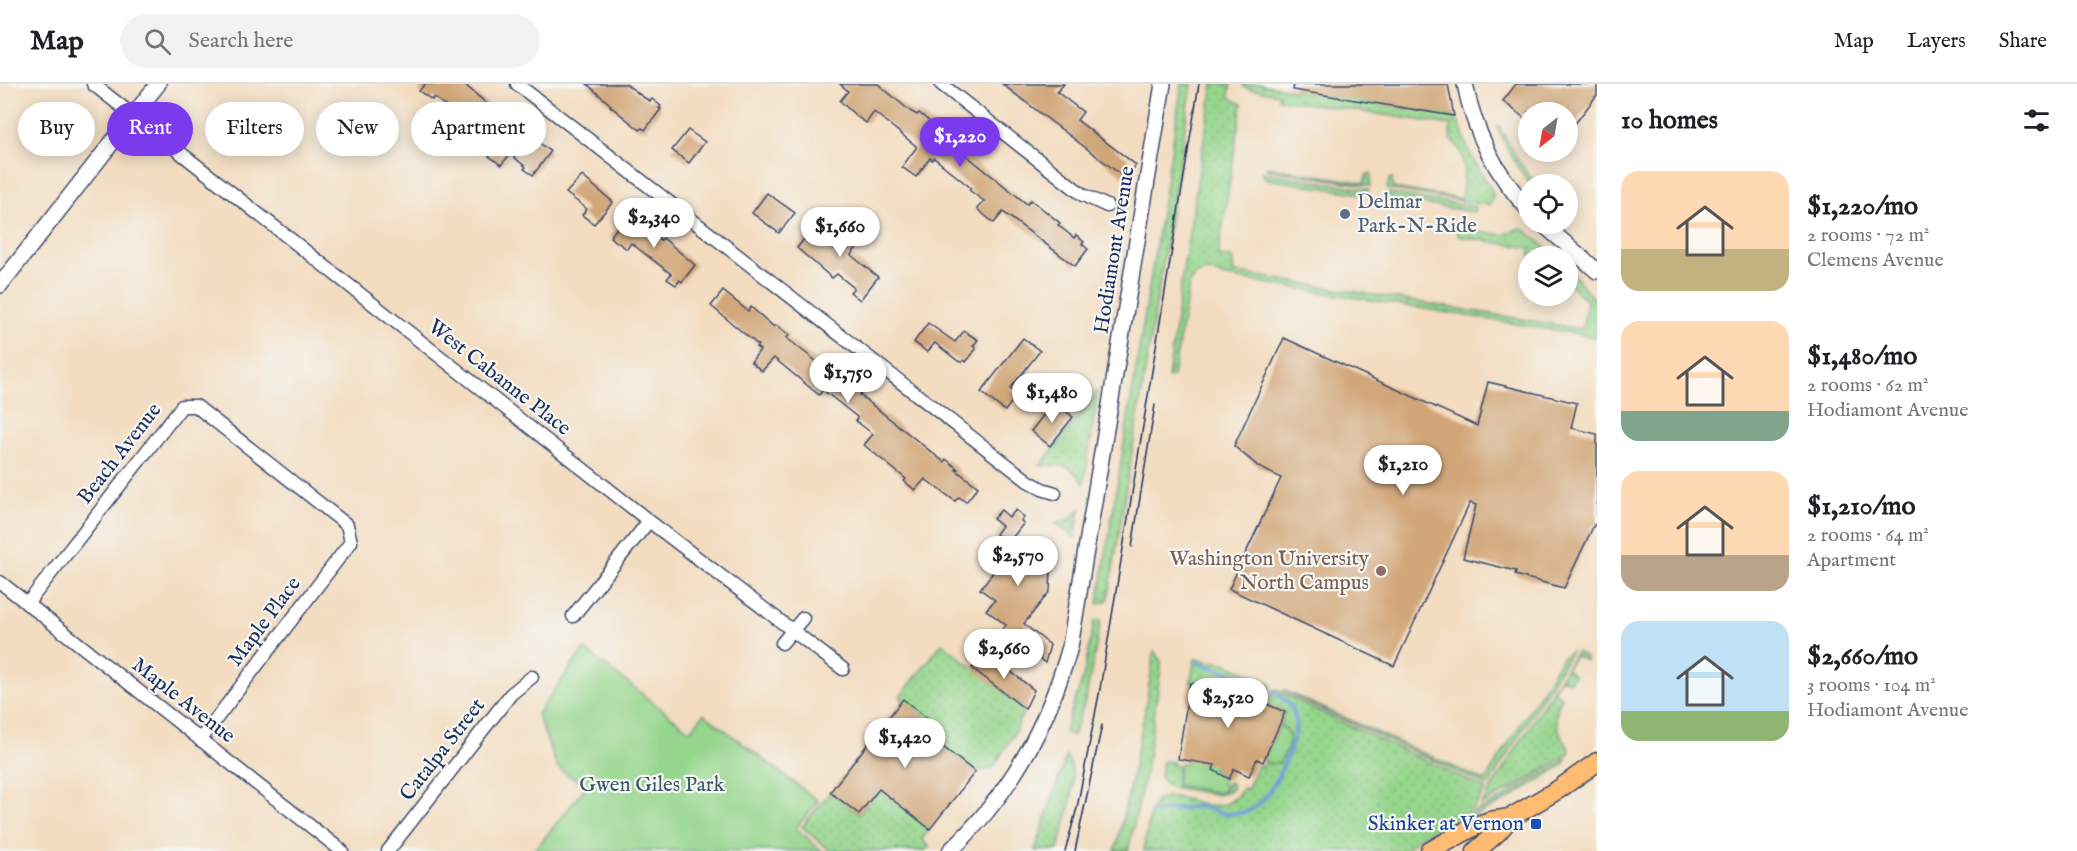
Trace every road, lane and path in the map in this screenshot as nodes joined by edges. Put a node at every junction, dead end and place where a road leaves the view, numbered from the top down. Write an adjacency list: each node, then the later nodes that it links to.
1 (93, 84): 7 (street, West Cabanne Place)
2 (158, 84): 8 (street)
3 (517, 84): 16 (street)
4 (941, 84): 12 (street)
5 (1163, 84): 32 (street, Hodiamont Avenue)
6 (1466, 84): 11 (street)
7 (116, 102)
8 (144, 102)
9 (107, 150): 15 (street)
10 (185, 156): 17 (street, West Cabanne Place)
11 (1518, 196)
12 (1107, 206)
13 (1554, 234): 14 (street)
14 (1592, 266)
15 (0, 285)
16 (1055, 493)
17 (650, 521): 21 (street); 23 (street, West Cabanne Place)
18 (346, 525): 20 (street, Beach Avenue); 27 (street, Maple Place)
19 (0, 582): 20 (street, Maple Avenue)
20 (27, 604): 27 (street, Maple Avenue)
21 (573, 616)
22 (803, 618): 23 (street)
23 (793, 630): 24 (street); 25 (street, West Cabanne Place)
24 (782, 643)
25 (843, 669)
26 (532, 677): 31 (street, Catalpa Street)
27 (200, 740): 30 (street, Maple Avenue)
28 (1595, 767): 29 (main road)
29 (1510, 818): 33 (main road); 34 (main road)
30 (342, 851)
31 (388, 851)
32 (950, 851)
33 (1430, 851)
34 (1476, 851)

